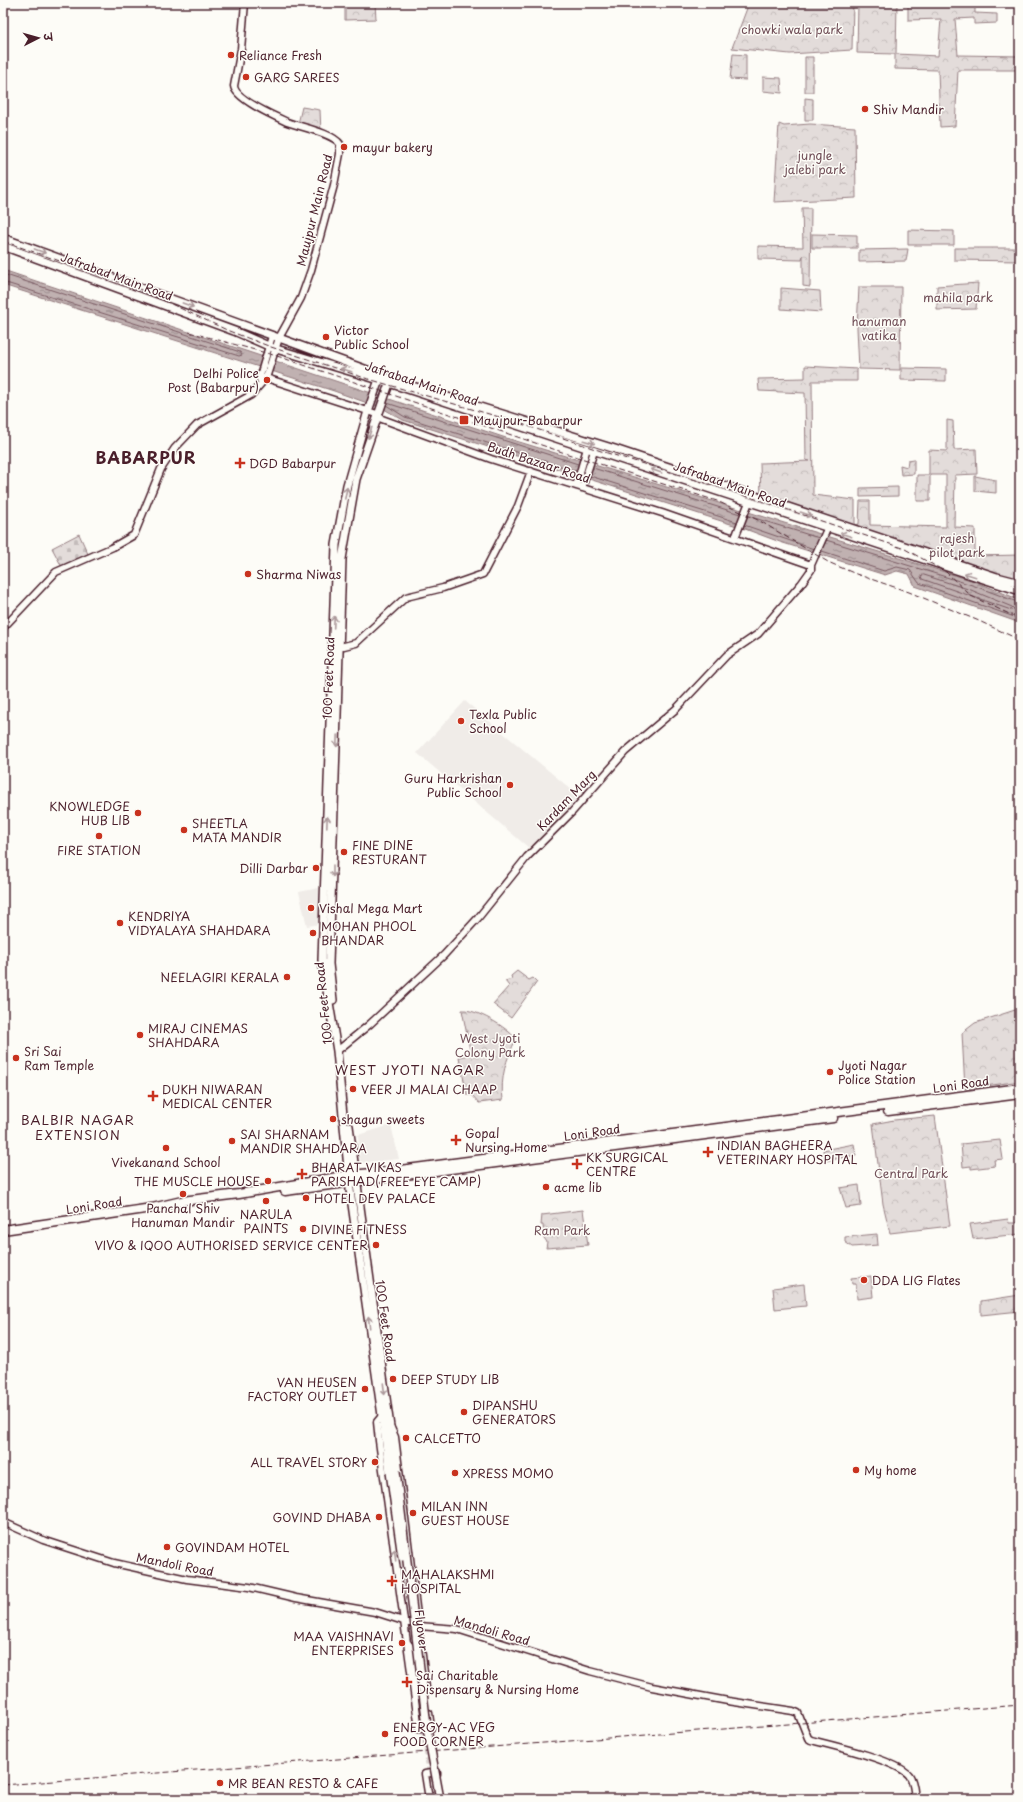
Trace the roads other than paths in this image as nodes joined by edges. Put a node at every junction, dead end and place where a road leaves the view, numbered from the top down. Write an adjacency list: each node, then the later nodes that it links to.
1 (245, 3): 5 (street, Maujpur Main Road)
2 (3, 238): 4 (main road, Jafrabad Main Road, one-way to 4)
3 (3, 246): 6 (main road, Jafrabad Main Road)
4 (272, 336): 5 (main road, Jafrabad Main Road); 6 (street)
5 (279, 338): 7 (street); 10 (main road, Jafrabad Main Road)
6 (269, 346): 7 (main road, Jafrabad Main Road); 8 (street)
7 (276, 349): 8 (street); 10 (main road, Jafrabad Main Road, one-way to 7)
8 (269, 358): 9 (street)
9 (263, 377): 12 (street, Budh Bazaar Road); 24 (street)
10 (379, 377): 11 (main road, Jafrabad Main Road); 12 (main road, 100 Feet Road)
11 (390, 380): 13 (main road, 100 Feet Road); 14 (main road, Jafrabad Main Road); 22 (main road, Jafrabad Main Road, one-way to 22)
12 (367, 412): 13 (street, Budh Bazaar Road); 26 (main road, 100 Feet Road, one-way to 12)
13 (377, 414): 15 (street, Budh Bazaar Road); 25 (main road, 100 Feet Road, one-way to 25)
14 (591, 449): 16 (street); 17 (street); 18 (main road, Jafrabad Main Road, one-way to 14)
15 (531, 471): 16 (street, Budh Bazaar Road); 25 (street)
16 (576, 486): 17 (street, Budh Bazaar Road)
17 (582, 488): 20 (street, Budh Bazaar Road)
18 (748, 502): 19 (main road, Jafrabad Main Road); 20 (street)
19 (827, 529): 21 (street, Kardam Marg); 23 (main road, Jafrabad Main Road, one-way to 19)
20 (735, 538): 21 (street, Budh Bazaar Road)
21 (811, 565): 27 (street, Kardam Marg)
22 (1020, 583)
23 (1020, 591)
24 (3, 628)
25 (340, 647): 26 (main road, 100 Feet Road, one-way to 26)
26 (331, 795): 27 (main road, 100 Feet Road)
27 (338, 1050): 30 (main road, 100 Feet Road)
28 (1020, 1088): 30 (highway, Loni Road)
29 (1020, 1094): 30 (highway, Loni Road)
30 (353, 1179): 31 (highway, Loni Road); 34 (main road, 100 Feet Road)
31 (168, 1207): 32 (highway, Loni Road); 33 (highway, Loni Road)
32 (3, 1230)
33 (3, 1234)
34 (385, 1418): 36 (street, 100 Feet Road, one-way to 34); 37 (street, 100 Feet Road); 40 (main road, Flyover, bridge); 40 (main road, Flyover, bridge)
35 (3, 1522): 36 (street, Mandoli Road)
36 (404, 1622): 37 (street, Mandoli Road); 39 (street, 100 Feet Road)
37 (419, 1626): 38 (street, 100 Feet Road); 41 (street, Mandoli Road)
38 (420, 1638): 39 (street); 39 (street)
39 (406, 1641)
40 (436, 1798)
41 (915, 1799)

